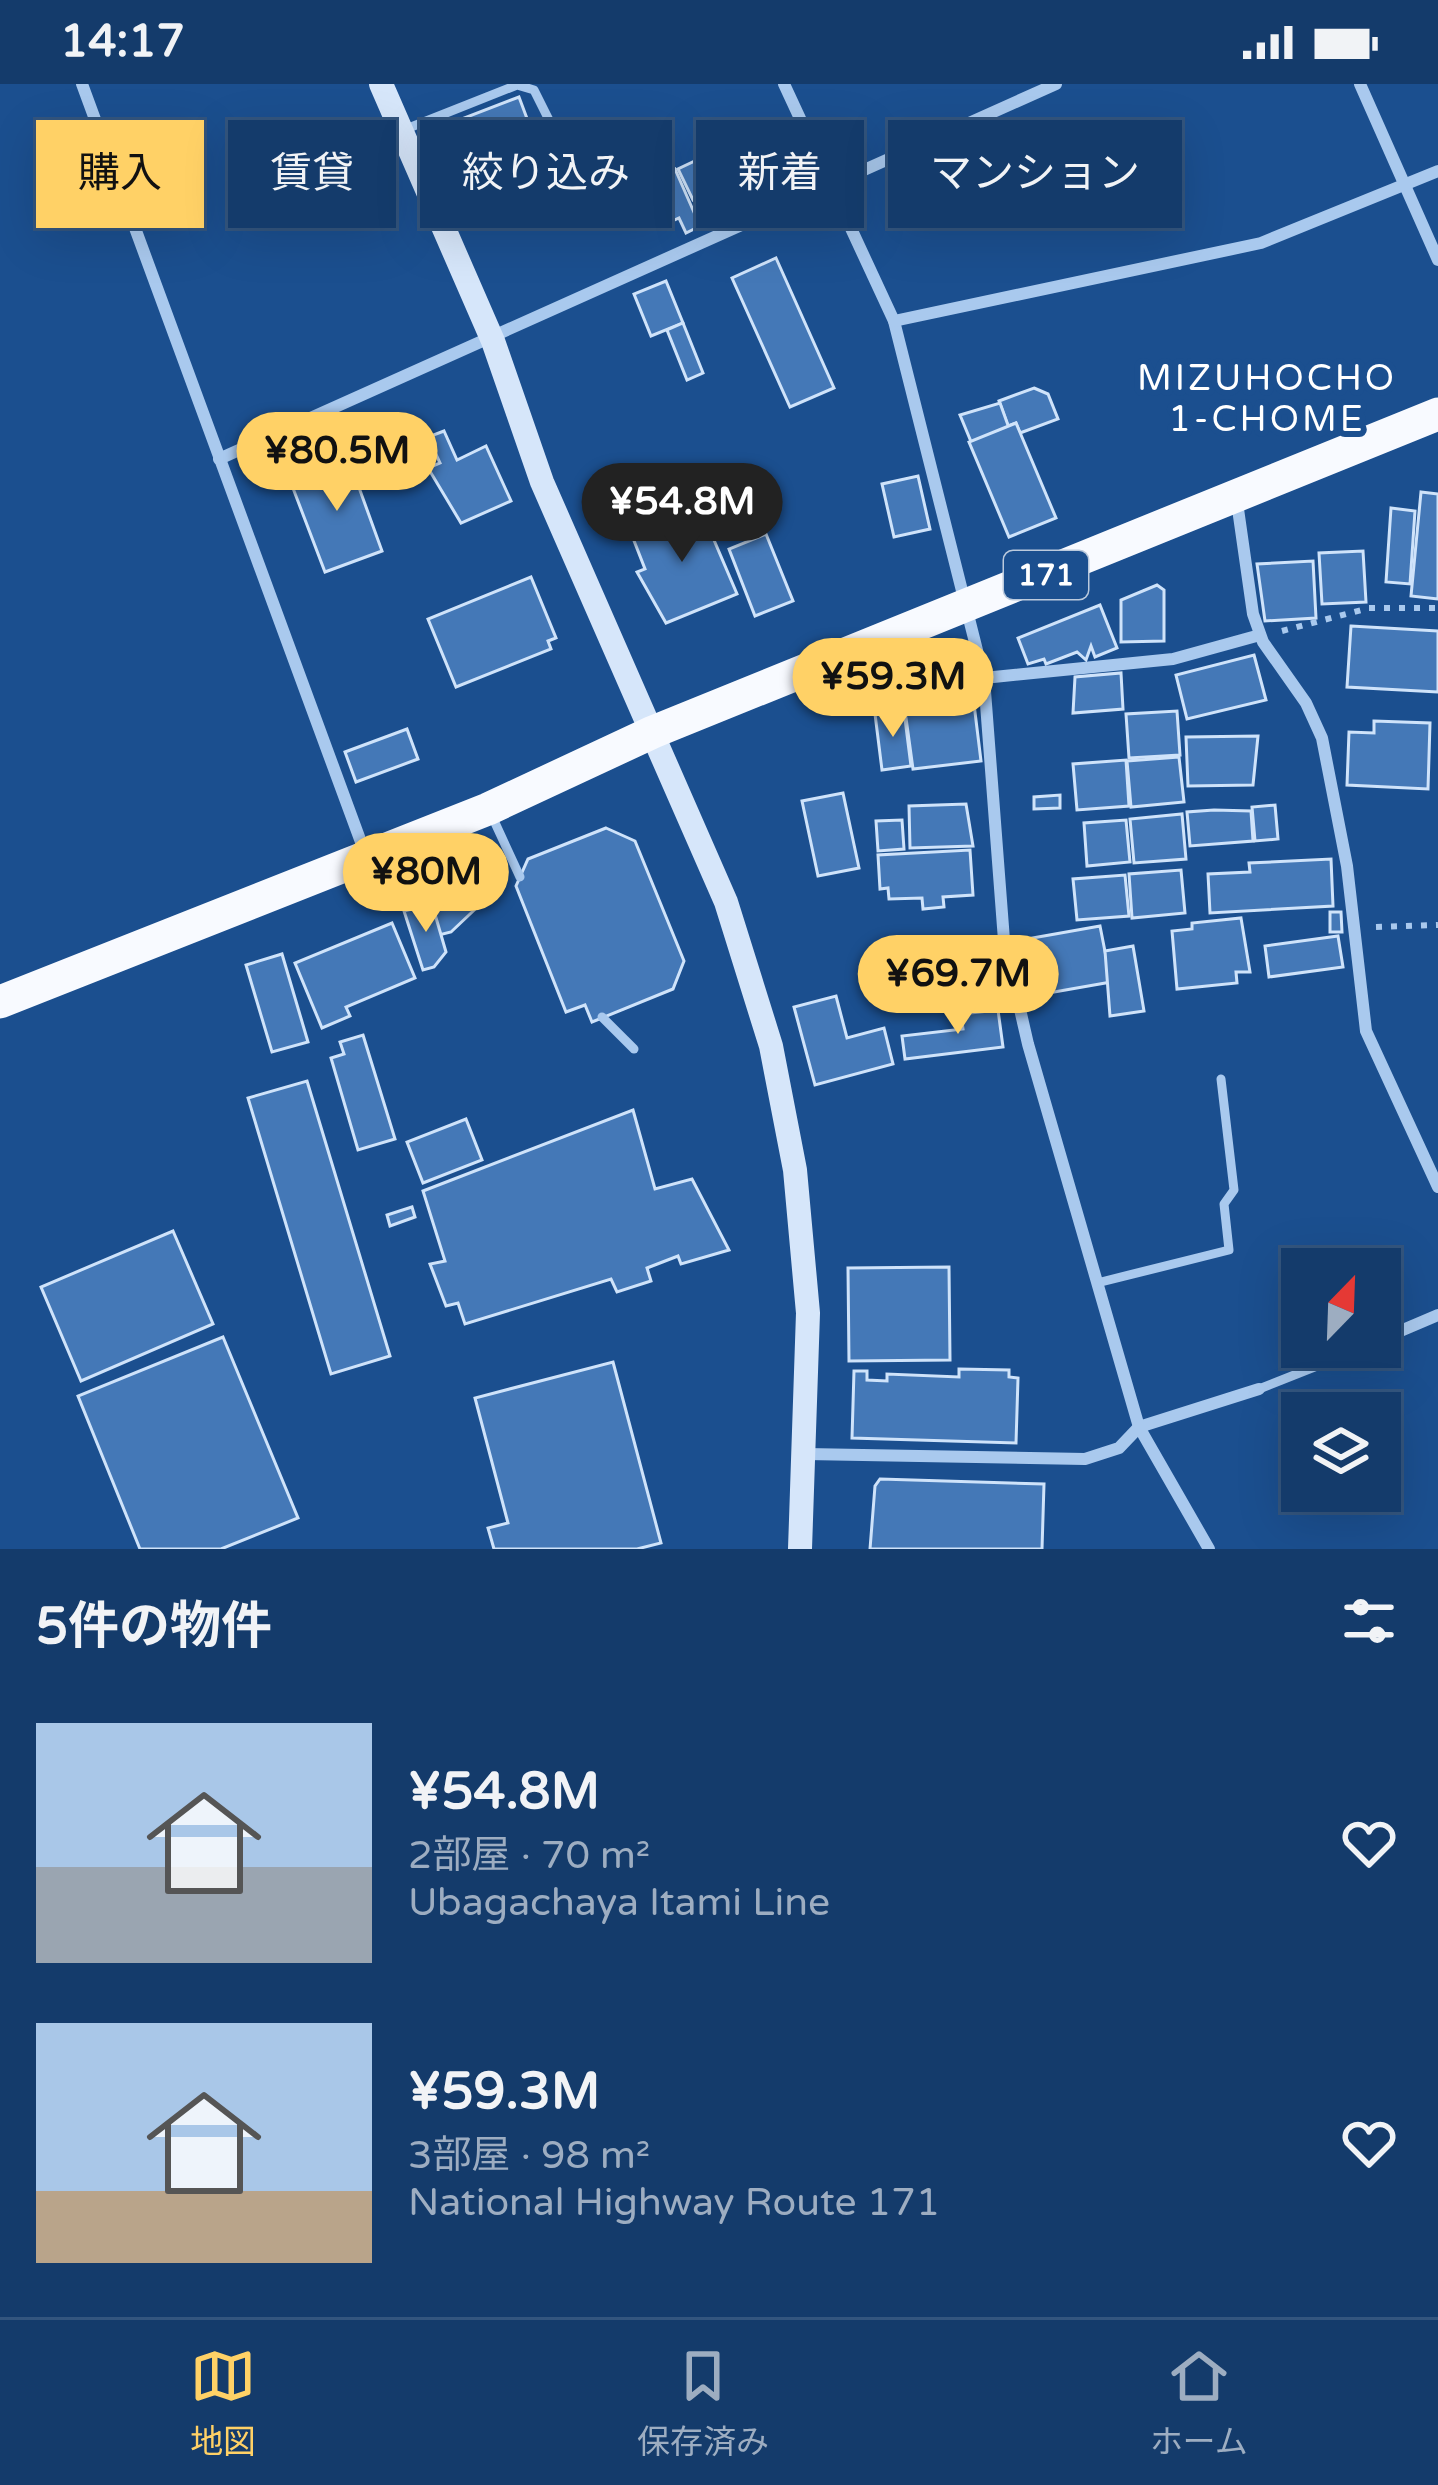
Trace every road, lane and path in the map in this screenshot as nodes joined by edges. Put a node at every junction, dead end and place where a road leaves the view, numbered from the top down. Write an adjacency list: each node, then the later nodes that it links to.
1 (82, 84): 22 (street)
2 (381, 84): 10 (main road)
3 (784, 84): 8 (street)
4 (1056, 84): 11 (street)
5 (1360, 84): 14 (street)
6 (429, 120): 7 (lane)
7 (549, 120)
8 (801, 120)
9 (420, 123): 10 (lane)
10 (401, 131): 13 (main road)
11 (864, 171)
12 (1438, 171): 14 (street)
13 (420, 175)
14 (1405, 186): 18 (street); 19 (street)
15 (443, 228): 20 (main road)
16 (740, 228): 20 (street)
17 (851, 228): 19 (street)
18 (1438, 260)
19 (894, 321): 24 (street)
20 (493, 340): 22 (street); 28 (main road)
21 (1438, 414): 23 (highway, 171)
22 (219, 459): 30 (street)
23 (1236, 497): 24 (highway, 171); 26 (street)
24 (969, 607): 27 (street); 28 (highway, 171)
25 (1438, 608): 26 (path)
26 (1260, 635): 27 (street); 33 (street)
27 (984, 678): 39 (street)
28 (653, 732): 29 (highway, 171); 45 (main road)
29 (488, 809): 30 (highway, 171); 31 (lane)
30 (365, 853): 34 (highway, 171)
31 (520, 877)
32 (1438, 925): 33 (path)
33 (1352, 927): 38 (street)
34 (0, 1002)
35 (602, 1017): 36 (lane)
36 (634, 1049)
37 (1221, 1079): 39 (lane)
38 (1438, 1187)
39 (1097, 1283): 44 (street)
40 (1438, 1315): 41 (street)
41 (1401, 1331)
42 (1313, 1368): 43 (lane)
43 (1259, 1390): 44 (street)
44 (1139, 1426): 45 (street); 47 (street)
45 (806, 1454): 46 (main road)
46 (800, 1549)
47 (1209, 1549)

